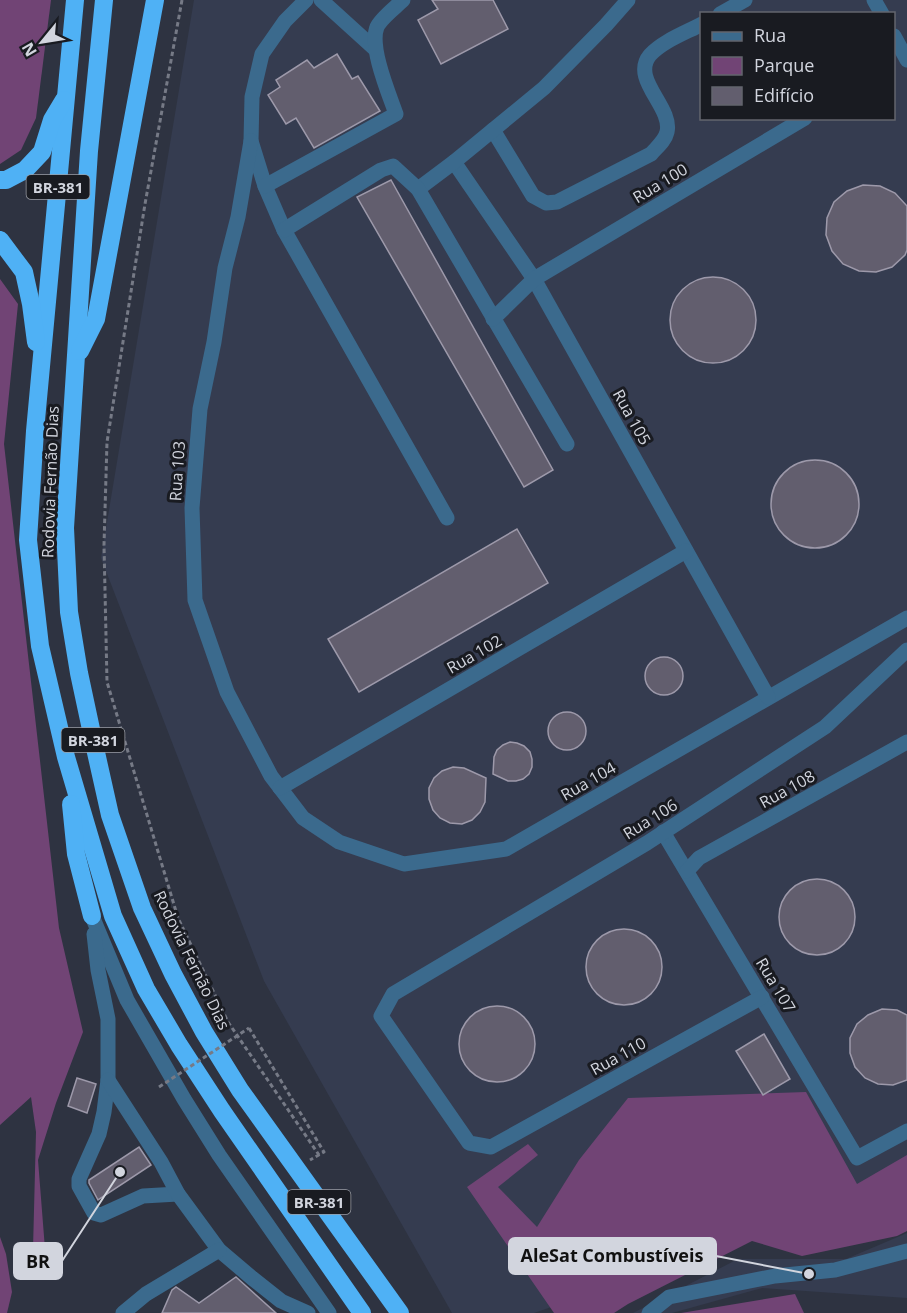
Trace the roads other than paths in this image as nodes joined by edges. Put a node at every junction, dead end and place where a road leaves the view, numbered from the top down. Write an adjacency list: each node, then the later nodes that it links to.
1 (75, 0): 14 (highway, Rodovia Fernão Dias / BR-381)
2 (104, 0): 26 (highway, Rodovia Fernão Dias / BR-381)
3 (155, 0): 26 (highway, BR-381)
4 (306, 0): 17 (street, Rua 103)
5 (321, 0): 12 (street)
6 (403, 0): 12 (street)
7 (628, 0): 16 (street)
8 (745, 0): 9 (street)
9 (724, 12)
10 (700, 25): 16 (street)
11 (895, 39): 13 (street)
12 (375, 49): 20 (street)
13 (902, 62)
14 (68, 94): 19 (highway, BR-381); 27 (highway, Rodovia Fernão Dias / BR-381)
15 (802, 120): 24 (street, Rua 100)
16 (493, 130): 18 (street)
17 (251, 141): 20 (street, Rua 103); 36 (street, Rua 103)
18 (454, 162): 21 (street); 24 (street, Rua 105)
19 (0, 180)
20 (265, 186): 22 (street, Rua 103)
21 (418, 189): 22 (street); 25 (street)
22 (284, 230): 29 (street, Rua 103)
23 (0, 240): 27 (highway, BR-381)
24 (534, 279): 25 (street, Rua 100); 30 (street, Rua 105)
25 (493, 319): 28 (street)
26 (75, 361): 51 (highway, Rodovia Fernão Dias / BR-381)
27 (40, 374): 35 (highway, Rodovia Fernão Dias / BR-381)
28 (567, 444)
29 (447, 518)
30 (686, 551): 33 (street, Rua 105); 36 (street, Rua 102)
31 (907, 618): 33 (street, Rua 104)
32 (907, 650): 37 (street, Rua 106)
33 (768, 697): 36 (street, Rua 104)
34 (907, 742): 38 (street, Rua 108)
35 (66, 757): 39 (highway, BR-381); 50 (highway, Rodovia Fernão Dias / BR-381)
36 (280, 788)
37 (663, 832): 38 (street, Rua 107); 43 (street, Rua 106)
38 (687, 871): 40 (street, Rua 107)
39 (92, 916): 41 (street); 49 (street, BR-381)
40 (762, 997): 42 (street, Rua 107); 43 (street, Rua 110)
41 (108, 1080): 44 (street); 44 (street)
42 (907, 1131)
43 (491, 1147)
44 (178, 1194): 45 (street)
45 (219, 1250): 47 (street); 48 (street)
46 (907, 1251): 52 (street)
47 (123, 1313)
48 (308, 1313)
49 (329, 1313)
50 (362, 1313)
51 (399, 1313)
52 (649, 1313)

